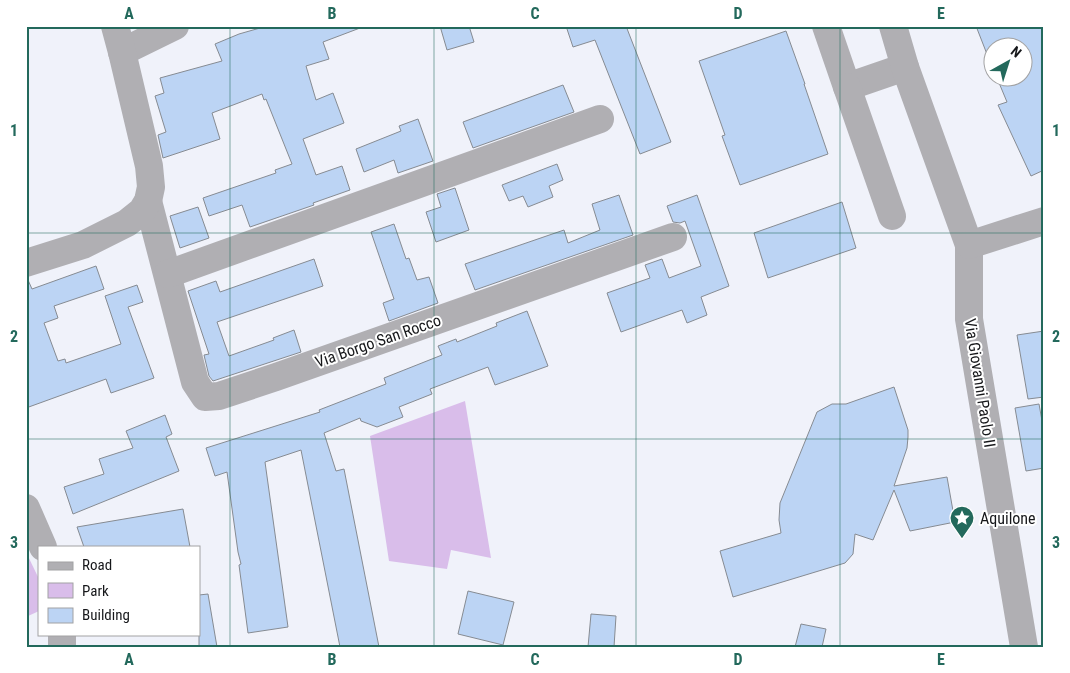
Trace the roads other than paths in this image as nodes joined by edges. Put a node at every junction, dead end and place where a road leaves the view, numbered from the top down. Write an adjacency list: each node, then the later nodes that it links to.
1 (175, 26): 4 (street, Via Borgo San Rocco)
2 (826, 26): 6 (street)
3 (893, 26): 5 (street, Via Giovanni Paolo II)
4 (118, 39): 8 (street, Via Borgo San Rocco)
5 (905, 67): 6 (street); 12 (street, Via Giovanni Paolo II)
6 (847, 87): 9 (street)
7 (600, 119): 14 (street)
8 (148, 201): 13 (street); 14 (street, Via Borgo San Rocco)
9 (892, 216)
10 (1044, 221): 12 (street)
11 (673, 237): 14 (street, Via Borgo San Rocco)
12 (969, 246): 17 (street, Via Giovanni Paolo II)
13 (26, 264)
14 (168, 274)
15 (26, 508): 16 (street)
16 (43, 546)
17 (1024, 647)

